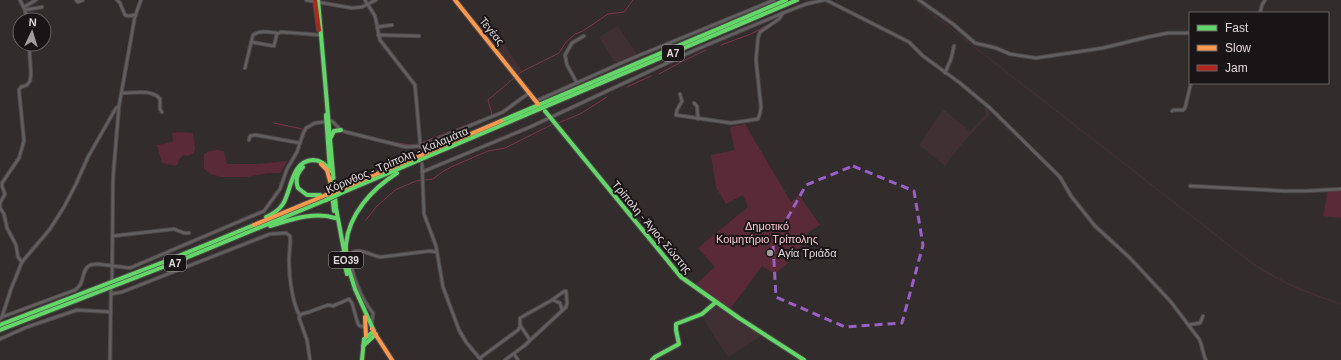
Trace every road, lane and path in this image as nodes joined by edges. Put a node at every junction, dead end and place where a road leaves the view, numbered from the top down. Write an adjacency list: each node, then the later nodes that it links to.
1 (20, 0): 21 (street)
2 (36, 0): 21 (street)
3 (76, 0): 4 (street)
4 (83, 0)
5 (117, 0): 25 (street)
6 (141, 0): 25 (street)
7 (306, 0): 17 (street)
8 (365, 0): 19 (street)
9 (376, 0): 19 (street)
10 (455, 0): 42 (main road, Τεγέας)
11 (774, 0): 18 (street)
12 (786, 0): 67 (main road, Κόρινθος - Τρίπολη - Καλαμάτα / Α7)
13 (797, 0): 60 (main road, Κόρινθος - Τρίπολη - Καλαμάτα / Α7)
14 (825, 0): 24 (street); 38 (street)
15 (919, 0): 28 (street)
16 (1265, 0): 23 (street)
17 (316, 1): 19 (street); 30 (main road, ΕΟ39)
18 (767, 1): 39 (street)
19 (367, 4): 27 (street)
20 (42, 7): 21 (street)
21 (24, 8): 22 (street)
22 (25, 12)
23 (1260, 12)
24 (783, 13): 50 (street); 51 (street)
25 (136, 15): 41 (street)
26 (392, 25): 27 (street)
27 (377, 27): 31 (street)
28 (1189, 32)
29 (278, 33): 30 (street); 34 (street); 34 (street)
30 (321, 34): 52 (main road, ΕΟ39)
31 (378, 35): 32 (street); 57 (street)
32 (419, 36)
33 (584, 36): 39 (street)
34 (251, 42): 37 (street)
35 (954, 46): 38 (street)
36 (29, 52): 75 (street)
37 (245, 68)
38 (945, 72): 91 (street)
39 (578, 83): 44 (street)
40 (1191, 84): 48 (street)
41 (122, 92): 46 (street); 49 (street)
42 (529, 92): 44 (main road); 57 (street)
43 (680, 94): 51 (street)
44 (537, 102)
45 (694, 102): 51 (street)
46 (119, 106): 73 (street); 75 (street)
47 (544, 111): 50 (main road, Τρίπολη - Άγιος Σώστης)
48 (1172, 111)
49 (162, 112)
50 (550, 118): 62 (street); 82 (main road, Τρίπολη - Άγιος Σώστης)
51 (698, 119)
52 (328, 121): 53 (street); 55 (main road, ΕΟ39); 56 (street); 61 (main road, ΕΟ39)
53 (341, 130): 55 (main road); 57 (street)
54 (249, 140): 56 (street)
55 (331, 140): 63 (main road, ΕΟ39)
56 (300, 143): 76 (street)
57 (421, 145): 58 (street)
58 (421, 152)
59 (422, 164): 62 (street)
60 (408, 166): 67 (main road, Κόρινθος - Τρίπολη - Καλαμάτα / Α7); 77 (main road)
61 (330, 168): 63 (main road); 64 (main road, ΕΟ39); 70 (main road)
62 (422, 172): 74 (street)
63 (333, 173): 77 (main road, ΕΟ39)
64 (330, 181): 68 (main road); 69 (main road, ΕΟ39)
65 (1190, 186): 66 (street)
66 (1341, 189)
67 (339, 192): 68 (main road, Κόρινθος - Τρίπολη - Καλαμάτα / Α7, bridge); 68 (main road, Κόρινθος - Τρίπολη - Καλαμάτα / Α7, bridge)
68 (326, 196): 70 (main road, Κόρινθος - Τρίπολη - Καλαμάτα / Α7); 72 (main road, Κόρινθος - Τρίπολη - Καλαμάτα / Α7)
69 (335, 218): 72 (main road); 87 (main road, ΕΟ39)
70 (253, 226): 90 (main road, Κόρινθος - Τρίπολη - Καλαμάτα / Α7)
71 (189, 232): 73 (street)
72 (245, 233): 93 (main road, Κόρινθος - Τρίπολη - Καλαμάτα / Α7)
73 (113, 236): 76 (street)
74 (436, 252): 87 (street); 99 (street)
75 (22, 262): 88 (street)
76 (112, 266): 78 (street); 88 (street)
77 (349, 272): 87 (main road, ΕΟ39)
78 (112, 280)
79 (111, 290): 80 (street)
80 (111, 294): 84 (street); 85 (street)
81 (552, 300): 83 (street); 83 (street); 89 (street)
82 (716, 302): 106 (main road); 107 (main road, Τρίπολη - Άγιος Σώστης)
83 (562, 311): 97 (street)
84 (111, 312): 96 (street); 100 (street)
85 (300, 316): 92 (street); 101 (street)
86 (1203, 316): 91 (street)
87 (369, 317): 92 (main road); 94 (main road, ΕΟ39)
88 (1, 318)
89 (520, 324): 97 (street); 99 (street)
90 (0, 325)
91 (1188, 325): 108 (street)
92 (366, 327): 95 (main road)
93 (0, 330)
94 (374, 330): 95 (main road); 103 (main road, ΕΟ39)
95 (368, 337): 102 (main road)
96 (0, 339)
97 (530, 340): 98 (street)
98 (514, 354): 104 (street); 105 (street)
99 (480, 359)
100 (110, 360)
101 (310, 360)
102 (362, 360)
103 (392, 360)
104 (505, 360)
105 (518, 360)
106 (652, 360)
107 (804, 360)
108 (1206, 360)

